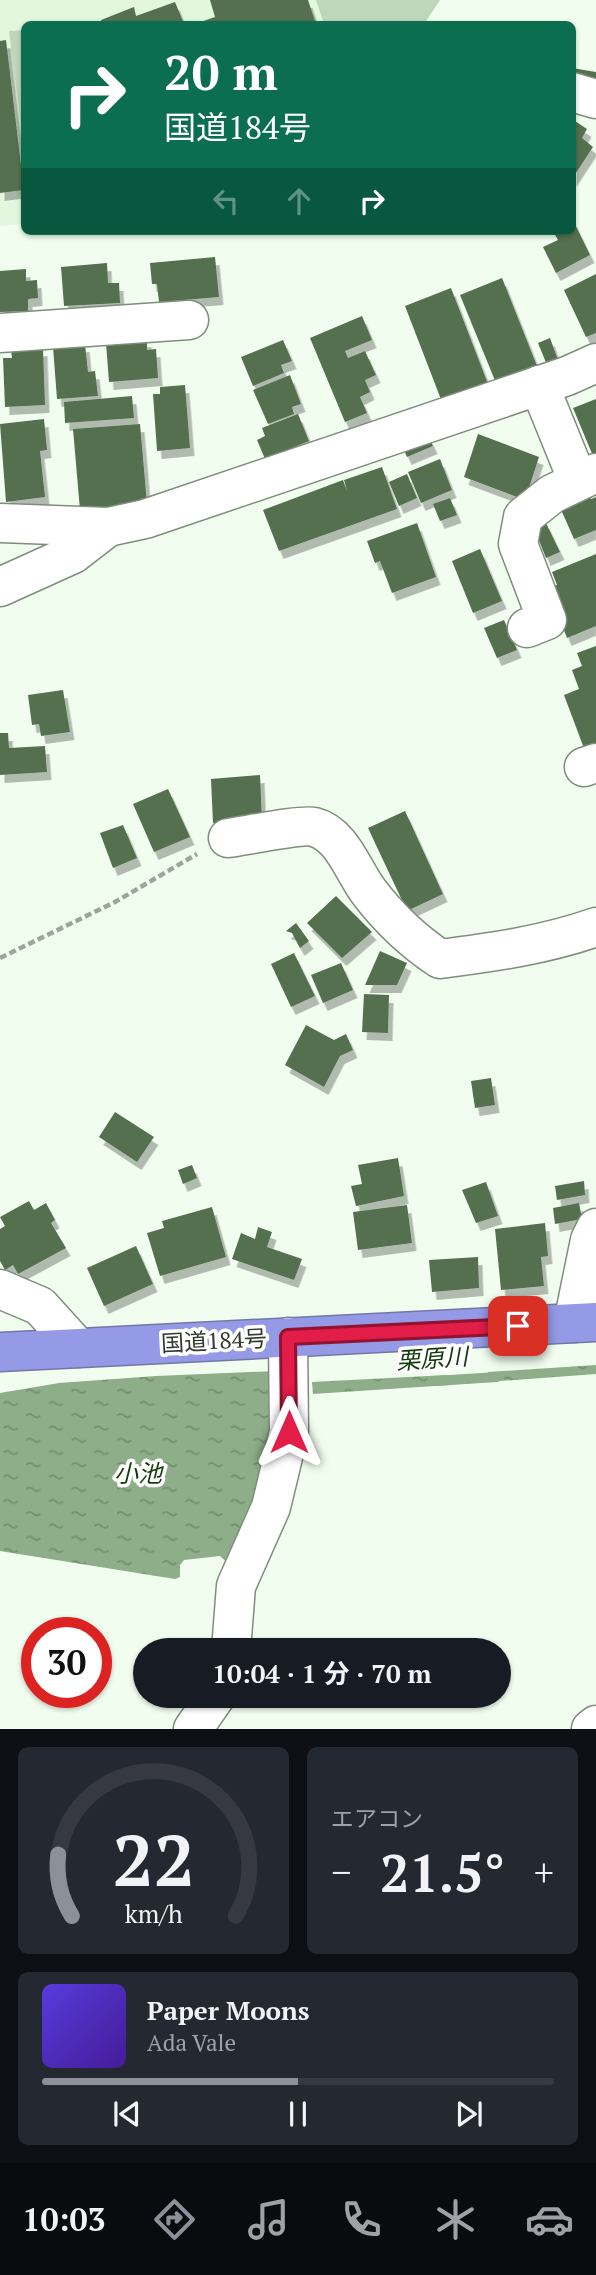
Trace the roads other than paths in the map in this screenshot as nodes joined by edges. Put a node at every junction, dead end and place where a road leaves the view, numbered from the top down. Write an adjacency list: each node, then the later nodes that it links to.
1 (576, 93): 2 (street)
2 (596, 99)
3 (189, 320): 4 (street)
4 (0, 333)
5 (596, 363): 6 (street)
6 (540, 385): 7 (street); 9 (street)
7 (587, 477): 11 (street)
8 (0, 523): 9 (street)
9 (108, 527): 10 (street)
10 (0, 587)
11 (527, 628)
12 (228, 838): 13 (street)
13 (596, 927)
14 (596, 1228): 16 (street)
15 (0, 1289): 18 (street)
16 (584, 1323): 17 (highway, 国道184号)
17 (288, 1337): 18 (highway, 国道184号); 20 (street)
18 (78, 1348): 19 (highway, 国道184号)
19 (0, 1352)
20 (232, 1638)
21 (208, 1708): 23 (street)
22 (596, 1726): 24 (street)
23 (193, 1729)
24 (592, 1729)

